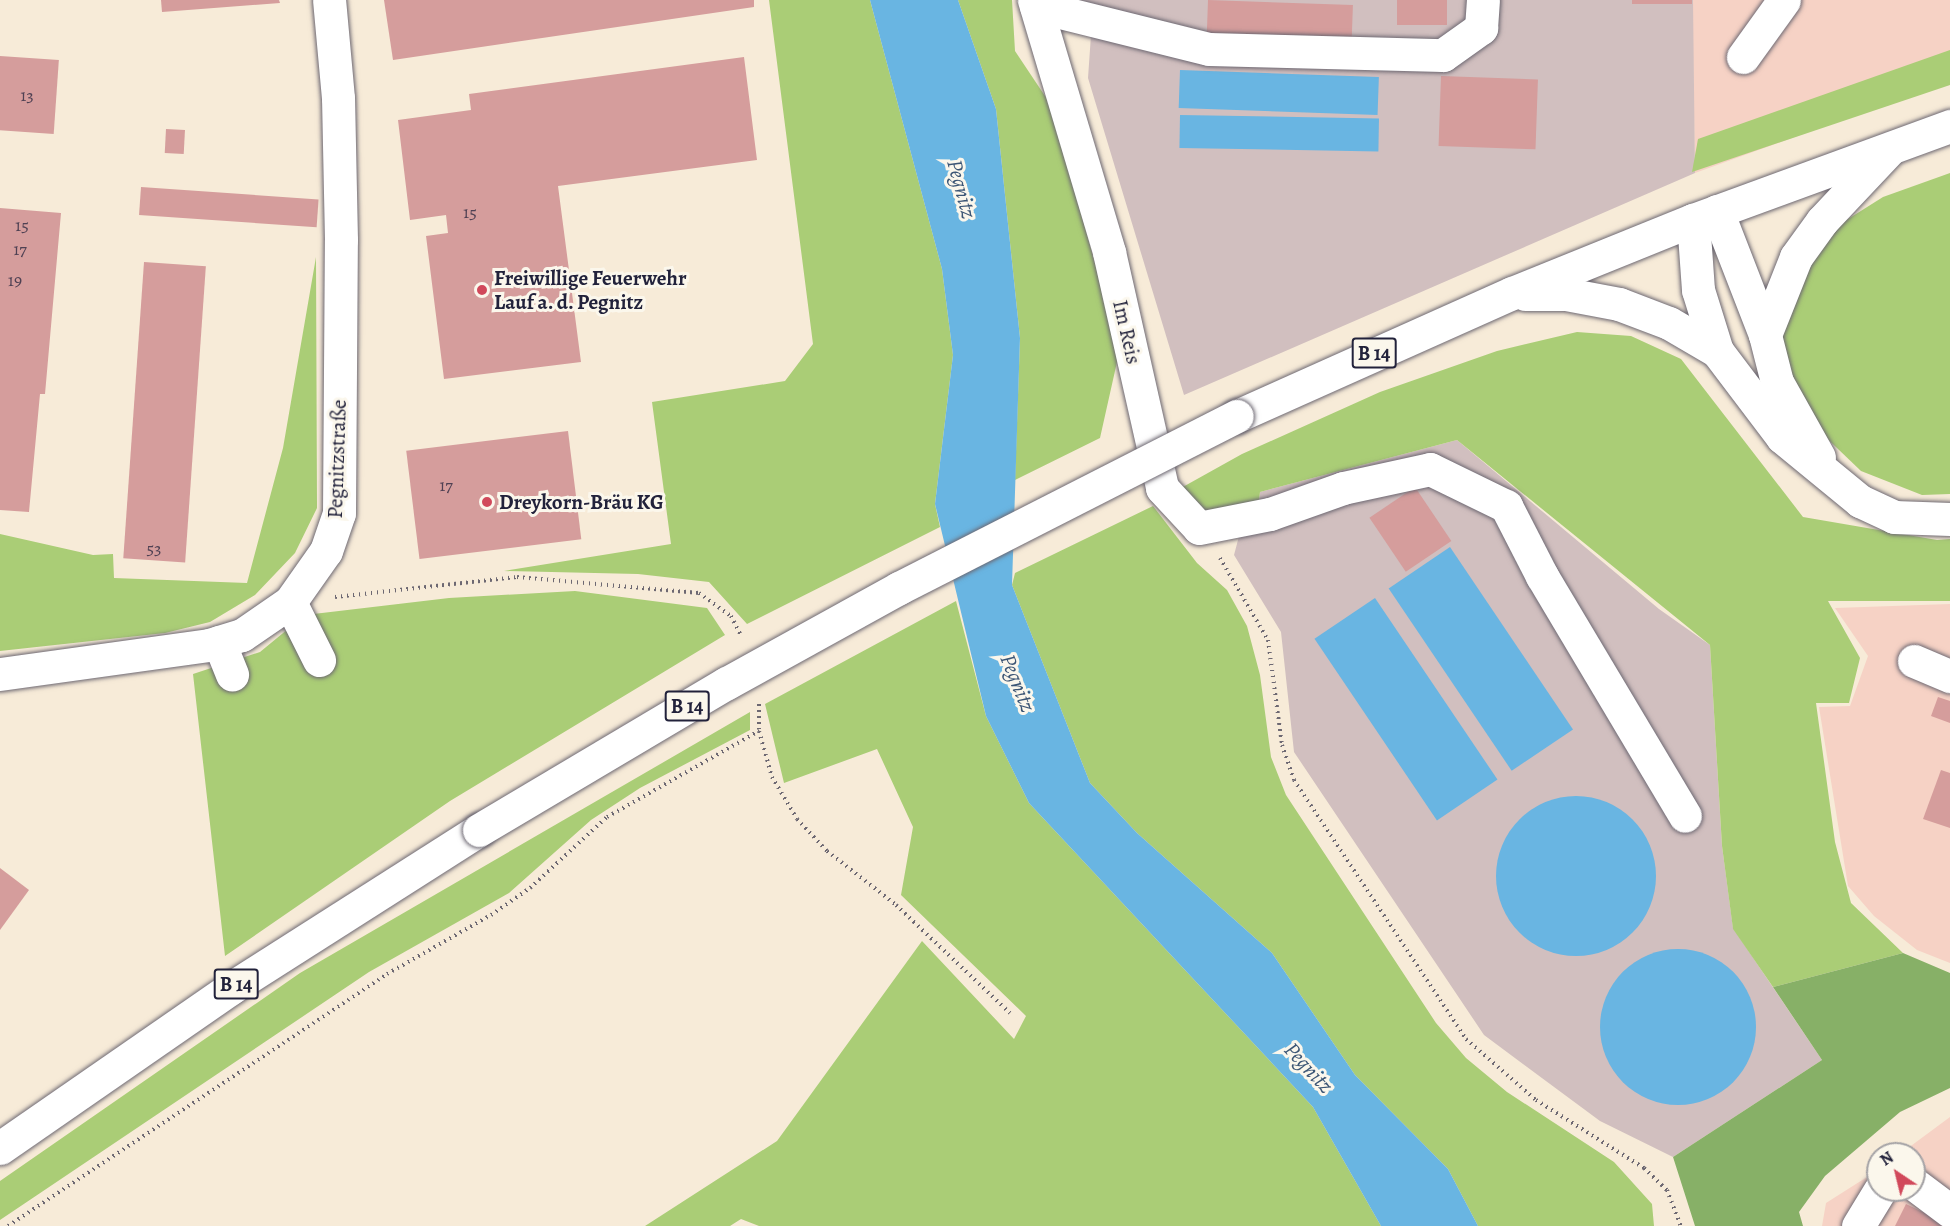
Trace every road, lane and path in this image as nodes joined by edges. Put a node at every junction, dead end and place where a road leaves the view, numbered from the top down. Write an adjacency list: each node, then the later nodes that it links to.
1 (329, 0): 15 (main road, Pegnitzstraße)
2 (1483, 0): 4 (main road)
3 (1784, 0): 5 (main road)
4 (1035, 3): 14 (main road, Im Reis)
5 (1743, 57)
6 (1950, 126): 7 (main road, B 14)
7 (1894, 145): 8 (main road, B 14); 10 (main road)
8 (1705, 215): 9 (main road, B 14); 10 (main road); 11 (main road)
9 (1512, 293): 11 (main road); 27 (main road, B 14, bridge)
10 (1765, 335): 12 (main road)
11 (1717, 351): 12 (main road)
12 (1830, 477): 13 (main road)
13 (1950, 519)
14 (1199, 528): 25 (main road); 32 (path)
15 (290, 602): 16 (path); 17 (main road, Pegnitzstraße); 18 (main road)
16 (742, 640)
17 (219, 642): 20 (main road, Pegnitzstraße); 21 (main road)
18 (319, 660)
19 (1914, 662): 22 (main road)
20 (0, 674)
21 (232, 675)
22 (1950, 676)
23 (757, 696): 24 (path)
24 (759, 731): 26 (path); 31 (path)
25 (1685, 816)
26 (1010, 1013)
27 (0, 1148)
28 (1926, 1193): 30 (main road)
29 (1873, 1202): 33 (main road)
30 (1950, 1211)
31 (8, 1226)
32 (1681, 1226)
33 (1858, 1226)

